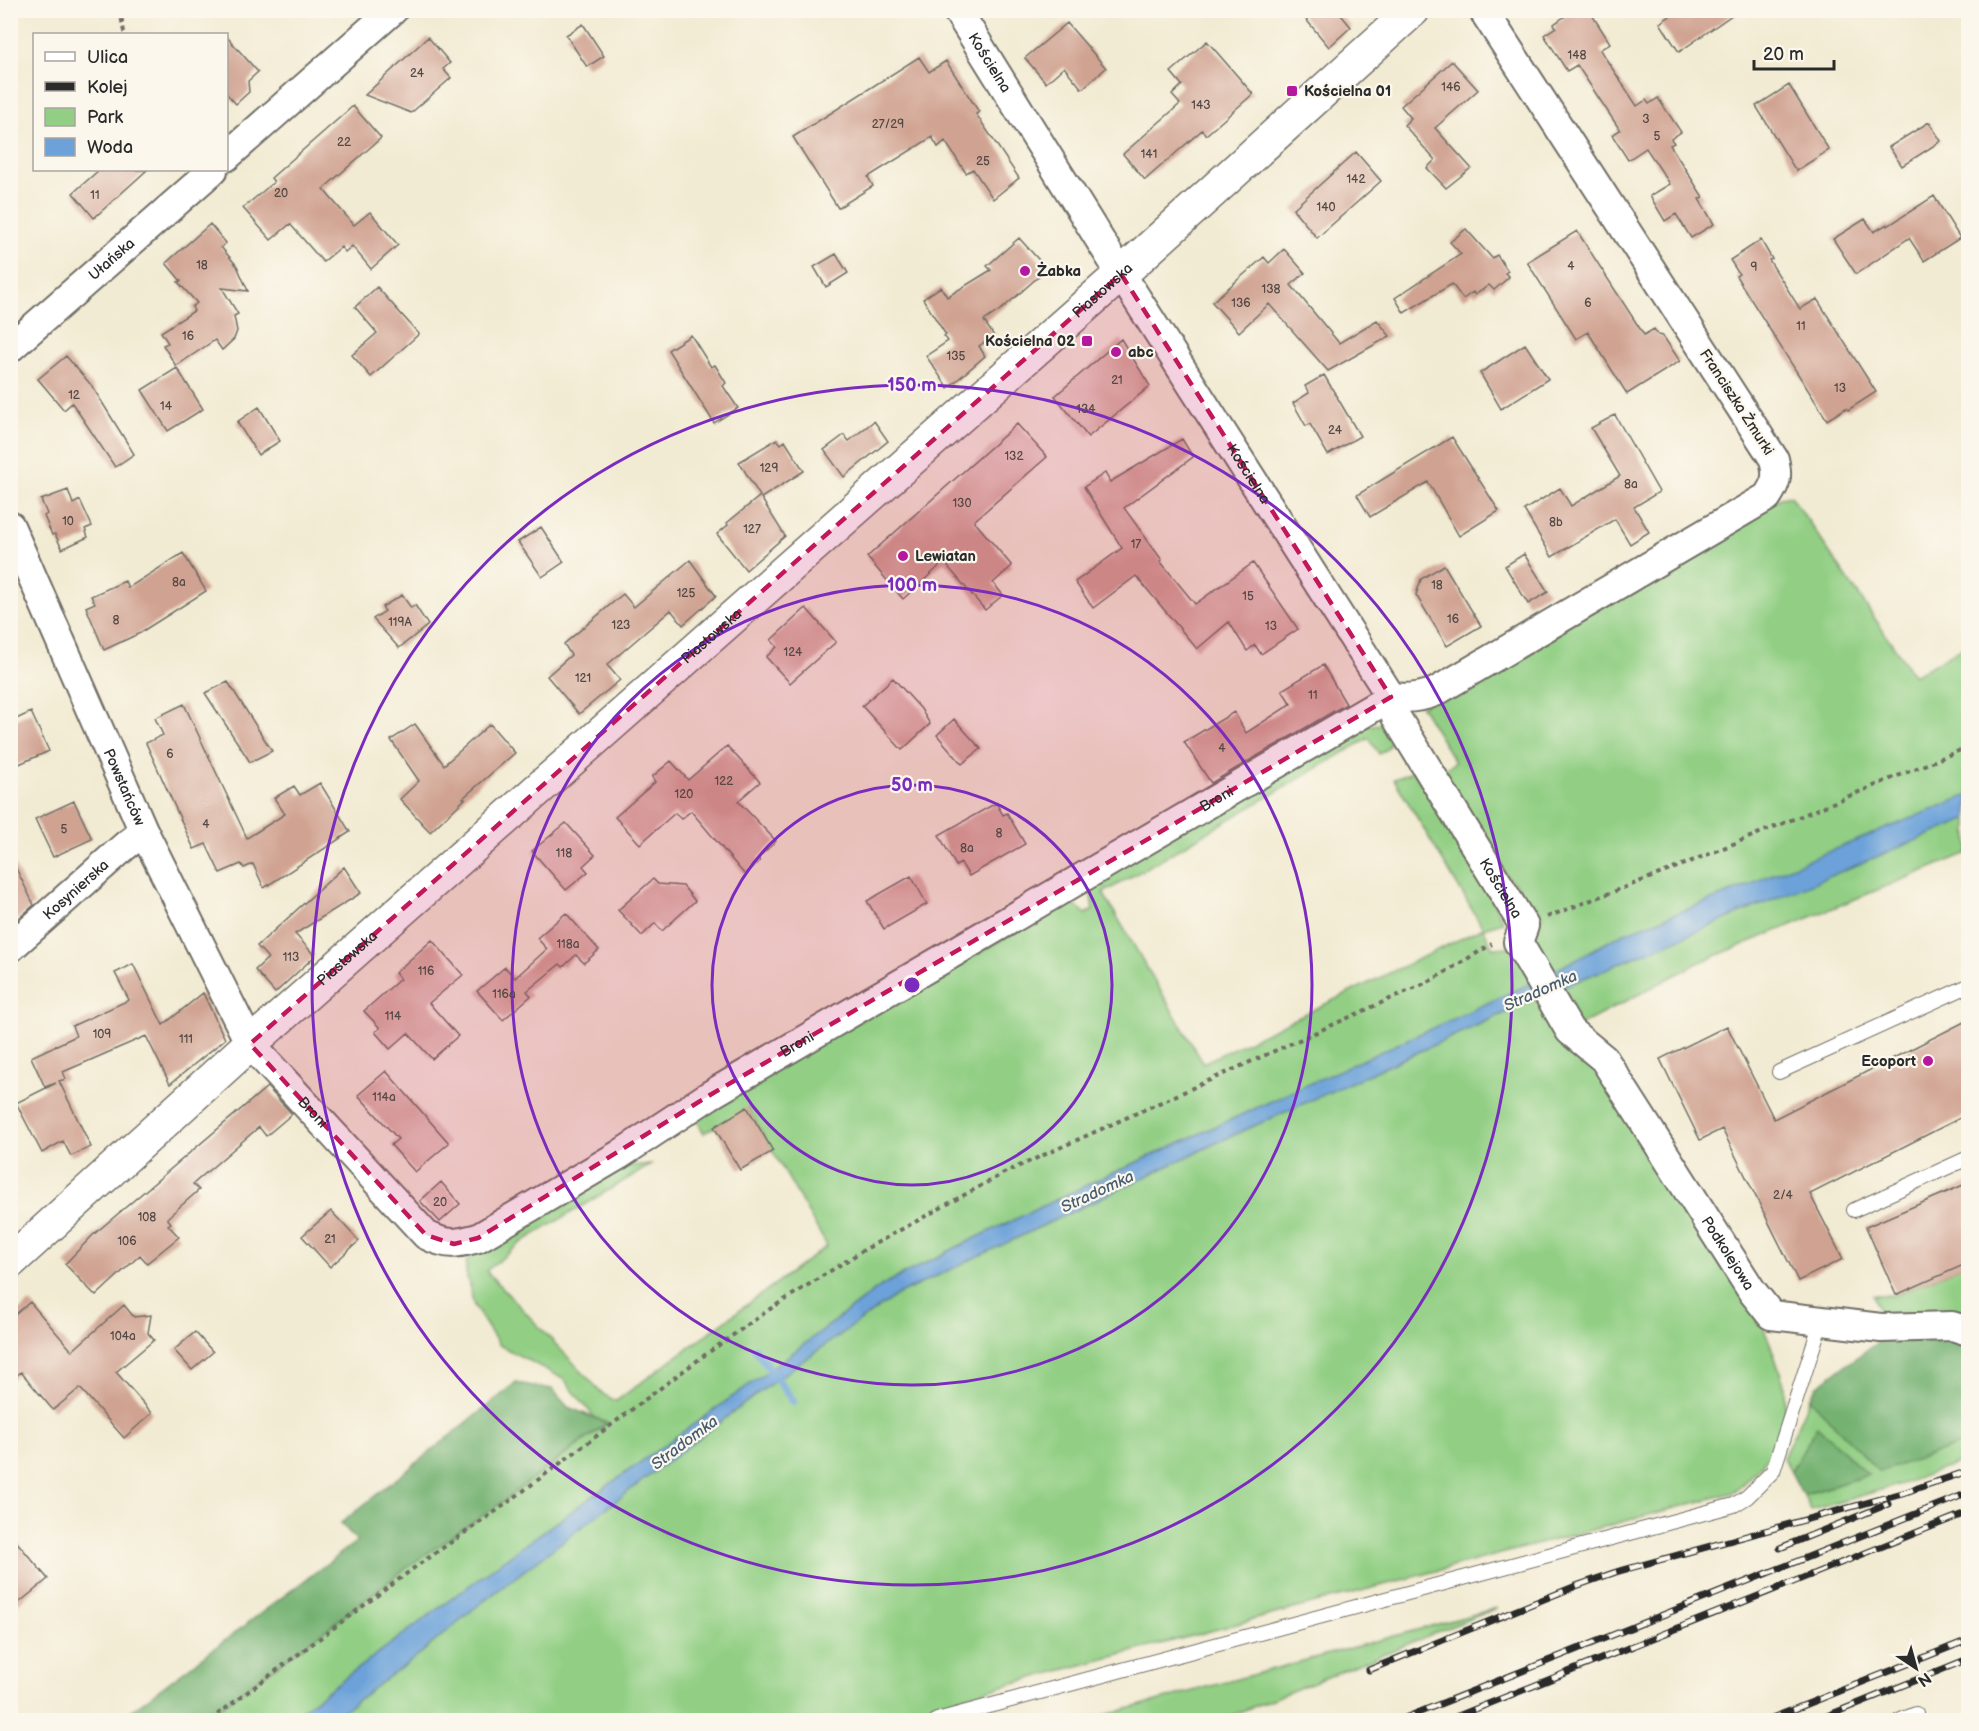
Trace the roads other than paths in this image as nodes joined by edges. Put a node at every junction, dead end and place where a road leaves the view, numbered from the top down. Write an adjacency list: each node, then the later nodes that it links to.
1 (393, 10): 5 (street)
2 (957, 10): 7 (street, Kościelna)
3 (1413, 10): 7 (street, Piastowska)
4 (1483, 10): 10 (street, Franciszka Żmurki)
5 (228, 155)
6 (212, 171): 8 (street, Ułańska)
7 (1121, 274): 10 (street, Kościelna); 15 (street, Piastowska)
8 (10, 348)
9 (10, 526): 11 (street, Powstańców)
10 (1391, 697): 14 (street, Kościelna); 15 (street, Broni)
11 (144, 832): 12 (street, Kosynierska); 15 (street, Powstańców)
12 (10, 948)
13 (1968, 986): 16 (lane)
14 (1570, 1031): 20 (street, Podkolejowa)
15 (250, 1044): 19 (street, Piastowska)
16 (1779, 1072)
17 (1968, 1158): 18 (lane)
18 (1854, 1210)
19 (10, 1262)
20 (1821, 1322): 21 (street, Podkolejowa); 23 (lane)
21 (1968, 1331)
22 (1916, 1714): 24 (lane)
23 (937, 1720)
24 (1900, 1720)

